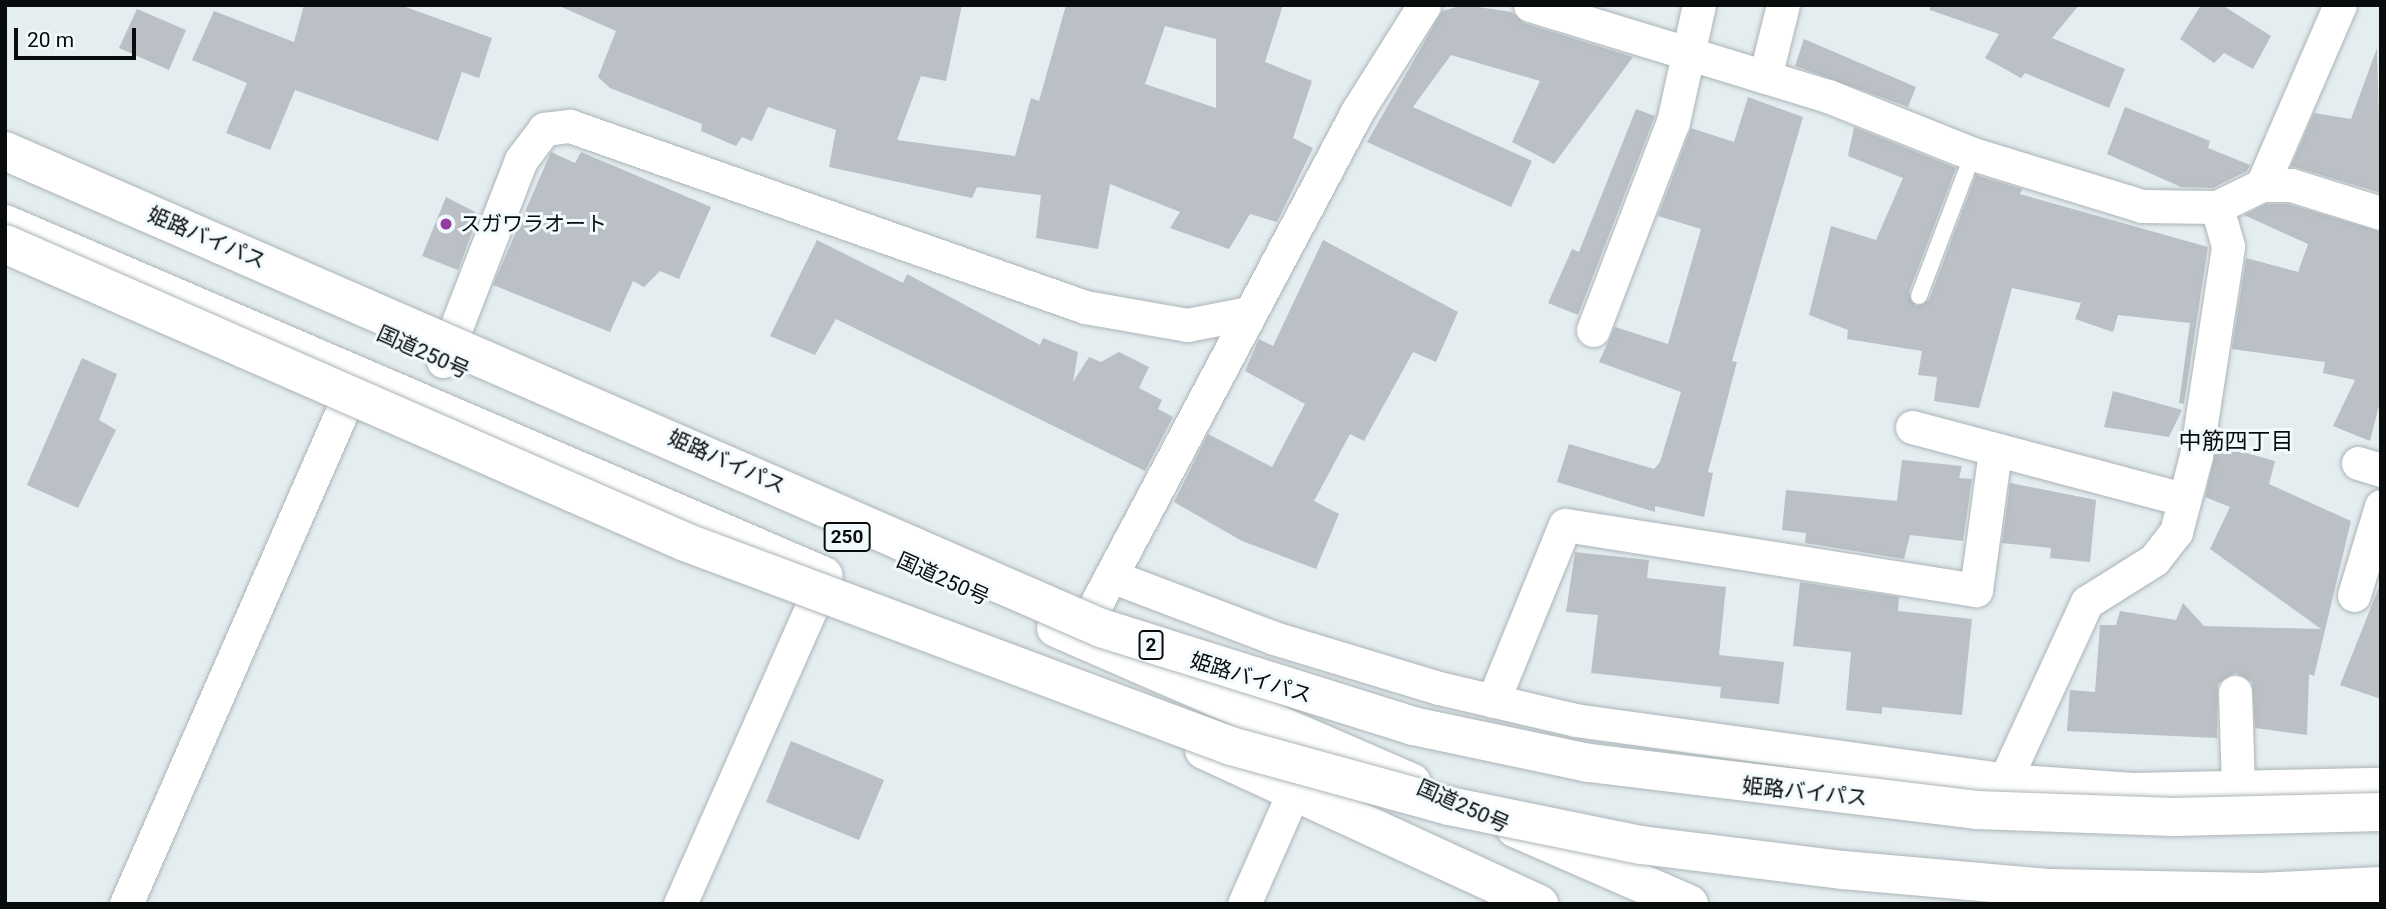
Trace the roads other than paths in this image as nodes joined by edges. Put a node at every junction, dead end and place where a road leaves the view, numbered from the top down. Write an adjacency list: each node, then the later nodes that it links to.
1 (1424, 5): 18 (street)
2 (1530, 5): 6 (street)
3 (1699, 5): 7 (street)
4 (1783, 5): 8 (street)
5 (2340, 5): 12 (street)
6 (1616, 18): 7 (street)
7 (1688, 54): 8 (street); 19 (street)
8 (1765, 77): 10 (street)
9 (5, 151): 36 (highway, 姫路バイパス / 2, bridge)
10 (1973, 154): 13 (street); 17 (lane)
11 (5, 170): 20 (highway, 国道250号 / 250)
12 (2262, 185): 13 (street); 14 (street)
13 (2217, 207): 24 (street)
14 (2381, 213)
15 (5, 224): 21 (highway, 250)
16 (5, 244): 37 (highway, bridge)
17 (1919, 296)
18 (1249, 313): 20 (street); 26 (street)
19 (1594, 330)
20 (443, 361): 29 (highway, 国道250号 / 250)
21 (358, 375): 27 (highway, 250); 38 (street)
22 (1912, 427): 23 (street)
23 (1995, 452): 24 (street); 31 (street)
24 (2183, 499): 32 (street)
25 (2381, 506): 28 (street)
26 (1111, 576): 29 (street); 31 (street)
27 (825, 577): 35 (highway, 250); 39 (street)
28 (2354, 595)
29 (1078, 638): 42 (highway, 国道250号 / 250)
30 (2235, 692): 34 (street)
31 (1493, 701): 32 (street)
32 (2005, 780): 34 (street)
33 (2381, 784): 34 (street)
34 (2238, 786)
35 (1294, 791): 40 (street); 41 (highway, 250)
36 (2381, 811)
37 (2381, 886)
38 (126, 904)
39 (680, 904)
40 (1244, 904)
41 (1539, 904)
42 (1689, 904)

